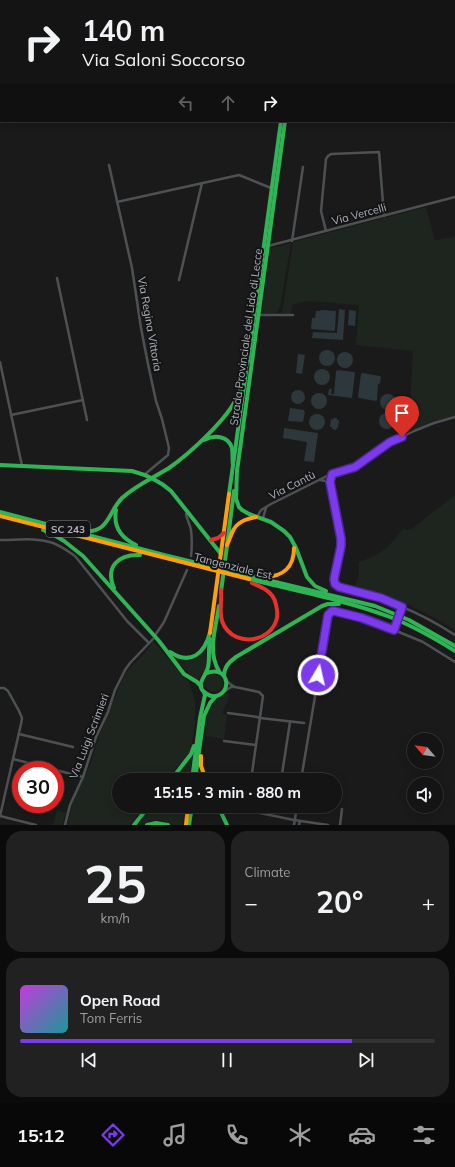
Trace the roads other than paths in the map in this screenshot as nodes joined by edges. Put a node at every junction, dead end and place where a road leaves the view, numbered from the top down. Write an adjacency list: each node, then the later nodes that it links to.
1 (281, 122): 6 (main road, Strada Provinciale del Lido di Lecce)
2 (285, 122): 12 (main road, Strada Provinciale del Lido di Lecce)
3 (109, 166): 8 (street, Via Regina Vittoria)
4 (303, 167): 11 (street)
5 (202, 183): 6 (street); 8 (street); 14 (street)
6 (272, 188): 17 (main road, Strada Provinciale del Lido di Lecce)
7 (455, 197): 9 (street, Via Vercelli)
8 (117, 202): 29 (street, Via Regina Vittoria)
9 (384, 216): 10 (street, Via Vercelli); 10 (street)
10 (326, 231): 11 (street, Via Vercelli)
11 (292, 241): 12 (street, Via Vercelli)
12 (267, 246): 15 (main road, Strada Provinciale del Lido di Lecce)
13 (57, 278): 19 (street)
14 (179, 280)
15 (258, 315): 16 (street); 27 (main road, Strada Provinciale del Lido di Lecce)
16 (293, 315)
17 (248, 360): 23 (main road); 25 (main road, Strada Provinciale del Lido di Lecce)
18 (0, 362): 20 (street)
19 (83, 400): 20 (street); 22 (street)
20 (11, 415): 26 (street)
21 (455, 418): 28 (street, Via Cantù)
22 (87, 420)
23 (197, 444): 25 (main road); 32 (main road)
24 (0, 465): 26 (main road)
25 (233, 465): 41 (main road, Strada Provinciale del Lido di Lecce)
26 (22, 466): 29 (main road)
27 (237, 469): 37 (main road); 45 (main road, Strada Provinciale del Lido di Lecce)
28 (332, 474): 30 (street, Via Cantù); 31 (street)
29 (144, 475): 35 (main road)
30 (319, 480): 31 (street); 33 (street, Via Cantù)
31 (330, 485): 54 (street)
32 (119, 502): 40 (main road); 47 (main road)
33 (266, 508): 37 (street, Via Cantù); 38 (street, Via Cantù)
34 (0, 512): 40 (main road, Tangenziale Est / SC 243)
35 (188, 513): 44 (main road); 48 (street)
36 (0, 516): 39 (main road, Tangenziale Est / SC 243)
37 (257, 517): 38 (main road); 45 (main road)
38 (263, 518): 42 (main road)
39 (21, 522): 47 (main road, Tangenziale Est / SC 243); 52 (main road)
40 (58, 527): 47 (main road, Tangenziale Est / SC 243)
41 (224, 532): 44 (main road); 46 (main road, Strada Provinciale del Lido di Lecce)
42 (289, 536): 50 (main road); 53 (main road)
43 (0, 540): 64 (street)
44 (210, 540): 46 (main road)
45 (227, 545): 46 (main road, Strada Provinciale del Lido di Lecce)
46 (224, 554): 51 (main road); 59 (main road)
47 (164, 556): 50 (main road, Tangenziale Est / SC 243); 52 (main road)
48 (191, 556)
49 (187, 570): 60 (street)
50 (239, 575): 51 (main road); 53 (main road, Tangenziale Est / SC 243); 55 (main road, Tangenziale Est / SC 243)
51 (221, 590): 68 (main road)
52 (121, 598): 63 (main road)
53 (354, 601): 56 (main road, Tangenziale Est / SC 243)
54 (402, 607): 58 (street); 61 (street)
55 (372, 610): 56 (main road, Tangenziale Est / SC 243); 70 (main road)
56 (390, 614): 57 (main road, Tangenziale Est / SC 243)
57 (409, 622): 65 (main road, Tangenziale Est / SC 243); 66 (main road, Tangenziale Est / SC 243)
58 (394, 630): 67 (street); 94 (street)
59 (210, 632): 63 (main road); 69 (main road)
60 (156, 634)
61 (455, 635)
62 (153, 639): 64 (street, Via Luigi Scrimieri)
63 (159, 641): 71 (main road)
64 (149, 643): 95 (street, Via Luigi Scrimieri)
65 (455, 646)
66 (455, 651)
67 (455, 662)
68 (221, 673): 69 (main road); 70 (main road)
69 (205, 674): 71 (main road)
70 (225, 678): 72 (street); 75 (main road)
71 (201, 686): 74 (main road)
72 (235, 687): 75 (street); 78 (street)
73 (0, 688): 82 (street)
74 (204, 692): 76 (main road); 83 (main road)
75 (223, 692): 76 (main road)
76 (217, 696): 81 (main road)
77 (228, 713): 78 (street)
78 (260, 718): 79 (street); 85 (street)
79 (290, 722): 80 (street); 93 (street)
80 (304, 723)
81 (203, 725): 90 (main road); 91 (main road)
82 (19, 734): 86 (street); 87 (street)
83 (197, 736): 88 (main road); 89 (main road)
84 (224, 741): 85 (street)
85 (256, 745): 92 (street)
86 (73, 747)
87 (13, 759): 95 (street); 103 (street)
88 (176, 773)
89 (193, 773)
90 (196, 773)
91 (203, 773)
92 (252, 773)
93 (282, 773)
94 (302, 773)
95 (83, 777): 107 (street, Via Luigi Scrimieri)
96 (143, 813): 108 (main road)
97 (187, 813): 111 (main road)
98 (191, 813): 112 (main road)
99 (221, 813): 113 (main road)
100 (260, 813): 104 (street)
101 (296, 813): 104 (street)
102 (342, 813): 117 (street)
103 (0, 816): 106 (street)
104 (294, 820): 105 (street); 114 (street)
105 (300, 821): 115 (street); 116 (street)
106 (36, 825)
107 (65, 825)
108 (134, 825)
109 (147, 825): 110 (main road)
110 (168, 825)
111 (186, 825)
112 (189, 825)
113 (227, 825)
114 (294, 825)
115 (299, 825)
116 (328, 825)
117 (340, 825)

